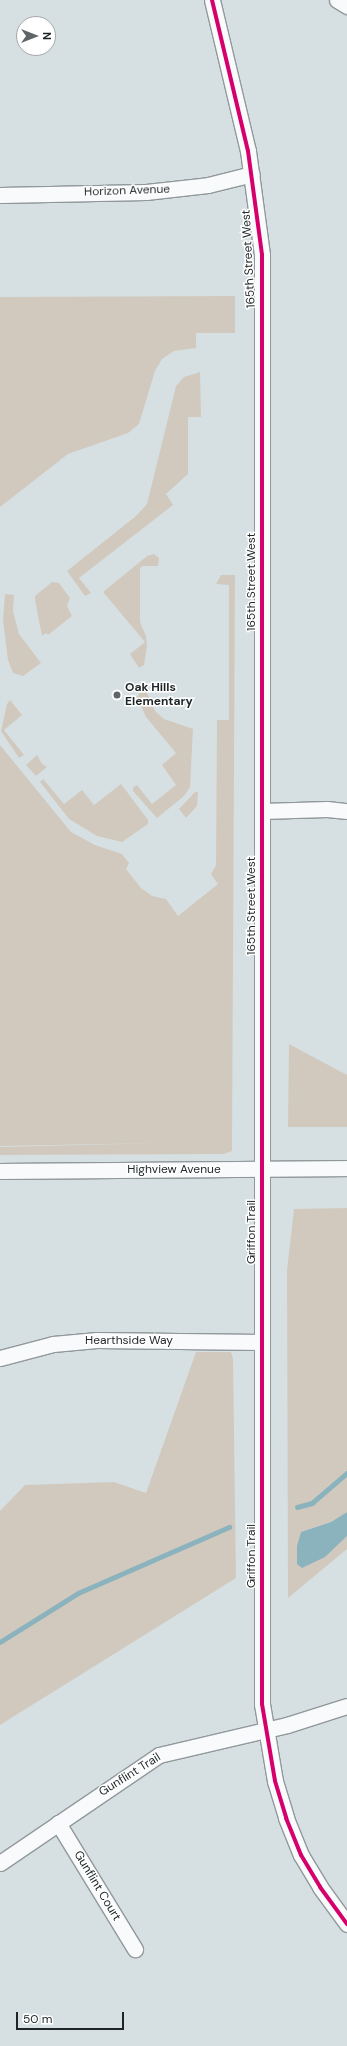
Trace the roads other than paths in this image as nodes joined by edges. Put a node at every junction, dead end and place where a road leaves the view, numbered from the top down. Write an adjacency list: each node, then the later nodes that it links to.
1 (212, 0): 4 (street, 165th Street West)
2 (337, 0): 3 (street)
3 (347, 6)
4 (252, 174): 5 (street, Horizon Avenue); 6 (street, 165th Street West)
5 (0, 195)
6 (262, 811): 7 (street); 10 (street, 165th Street West)
7 (347, 811)
8 (347, 1168): 10 (street, Highview Avenue)
9 (0, 1170): 10 (street, Highview Avenue)
10 (263, 1170): 11 (street, Griffon Trail)
11 (261, 1342): 12 (street, Hearthside Way); 14 (street, Griffon Trail)
12 (0, 1358)
13 (347, 1706): 14 (street, Gunflint Trail)
14 (266, 1730): 15 (street, Gunflint Trail); 17 (street, Griffon Trail)
15 (58, 1823): 16 (street, Gunflint Trail); 18 (street, Gunflint Court)
16 (0, 1863)
17 (347, 1924)
18 (135, 1949)

